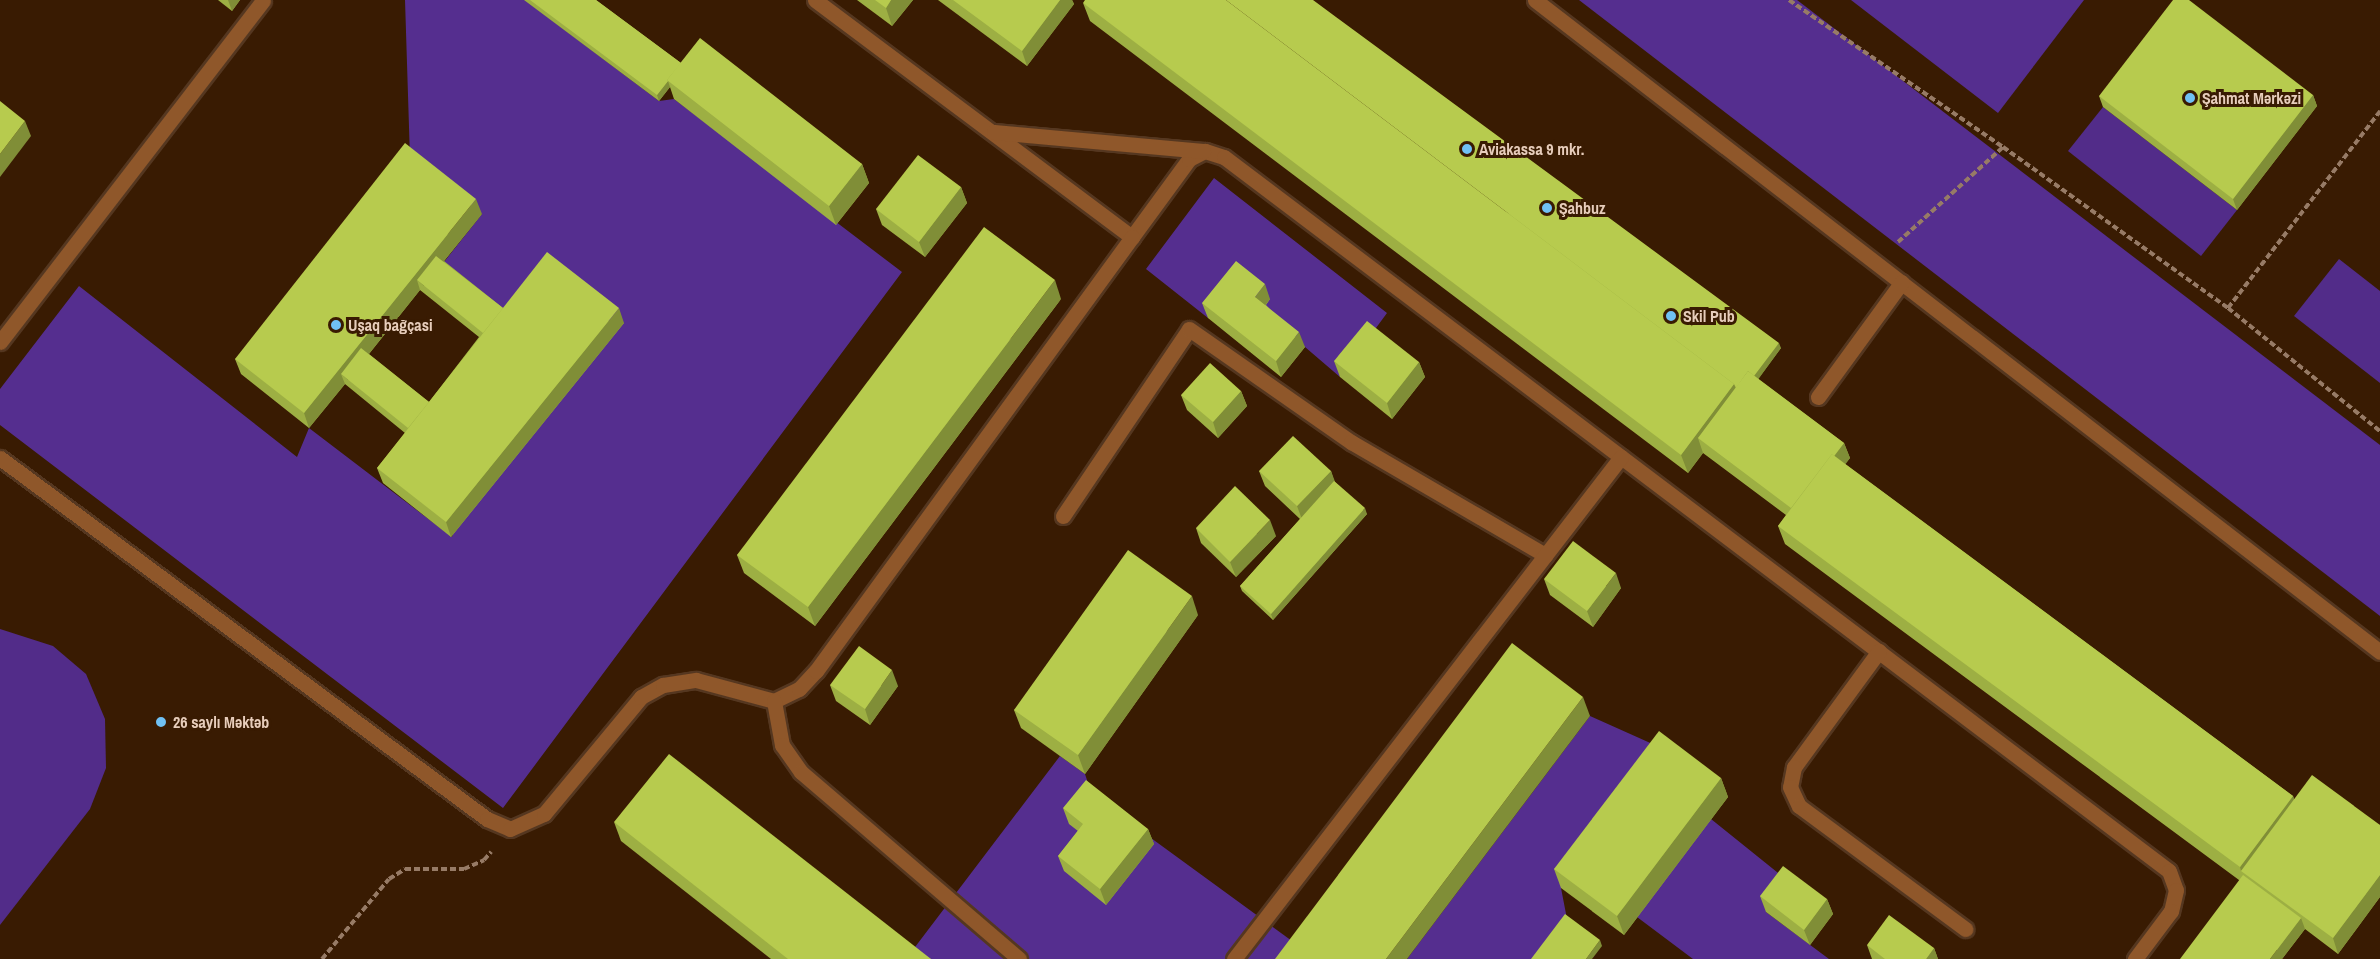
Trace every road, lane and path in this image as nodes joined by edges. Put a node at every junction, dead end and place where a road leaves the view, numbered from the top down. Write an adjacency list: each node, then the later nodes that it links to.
1 (263, 0): 13 (street)
2 (815, 0): 6 (street)
3 (1535, 0): 10 (street)
4 (1789, 0): 7 (path)
5 (2380, 111): 12 (path)
6 (991, 132): 8 (street); 9 (street)
7 (2003, 147): 10 (path); 12 (path)
8 (1205, 152): 9 (street); 16 (street)
9 (1132, 237): 22 (street)
10 (1875, 262): 11 (street)
11 (1902, 282): 14 (street); 21 (street)
12 (2228, 308): 15 (path)
13 (0, 342)
14 (1818, 397)
15 (2380, 431)
16 (1621, 457): 19 (street); 20 (street)
17 (0, 458): 23 (street)
18 (1063, 516): 19 (street)
19 (1545, 555): 27 (street)
20 (1879, 651): 24 (street); 28 (street)
21 (2380, 652)
22 (774, 701): 23 (street); 26 (street)
23 (510, 829): 25 (path)
24 (1965, 929)
25 (322, 959)
26 (1019, 959)
27 (1234, 959)
28 (2135, 959)

